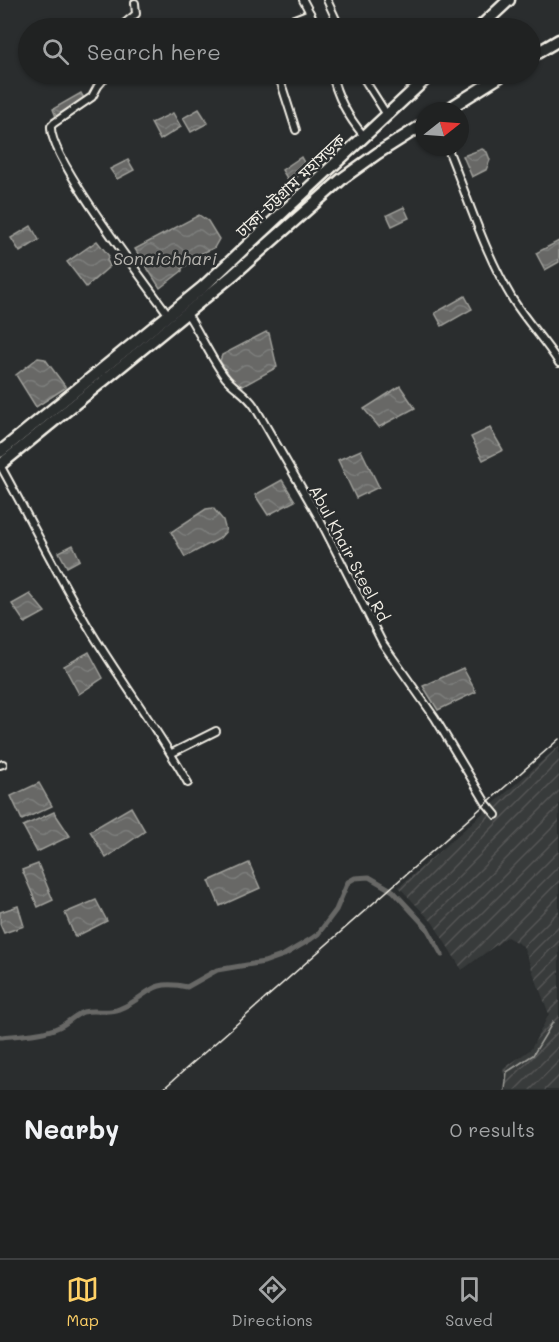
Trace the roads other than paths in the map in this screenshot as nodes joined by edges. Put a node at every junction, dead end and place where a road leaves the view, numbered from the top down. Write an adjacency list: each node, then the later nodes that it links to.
1 (303, 0): 5 (street)
2 (327, 0): 9 (street)
3 (509, 0): 10 (highway)
4 (135, 3): 6 (street)
5 (310, 13): 7 (street); 8 (street)
6 (131, 18)
7 (297, 18)
8 (313, 18)
9 (335, 18)
10 (490, 18)
11 (559, 40): 12 (highway)
12 (541, 51)
13 (100, 84): 28 (street)
14 (281, 84): 21 (street)
15 (334, 84): 23 (street)
16 (367, 84): 20 (street)
17 (420, 84): 20 (highway, ঢাকা-চট্টগ্রাম মহাসড়ক)
18 (488, 84): 19 (highway)
19 (459, 102)
20 (387, 115): 23 (highway, ঢাকা-চট্টগ্রাম মহাসড়ক)
21 (296, 130)
22 (415, 130): 26 (highway, ঢাকা-চট্টগ্রাম মহাসড়ক)
23 (364, 136): 25 (highway, ঢাকা-চট্টগ্রাম মহাসড়ক)
24 (451, 156): 29 (street)
25 (232, 259): 26 (highway); 27 (highway, ঢাকা-চট্টগ্রাম মহাসড়ক)
26 (242, 268): 27 (highway, ঢাকা-চট্টগ্রাম মহাসড়ক)
27 (183, 309): 28 (highway, ঢাকা-চট্টগ্রাম মহাসড়ক); 31 (highway, ঢাকা-চট্টগ্রাম মহাসড়ক); 35 (street, Abul Khair Steel Rd)
28 (168, 314): 30 (highway, ঢাকা-চট্টগ্রাম মহাসড়ক)
29 (559, 363)
30 (0, 452)
31 (0, 465): 33 (street)
32 (216, 731): 33 (street)
33 (172, 753): 34 (street)
34 (188, 783)
35 (496, 815)

